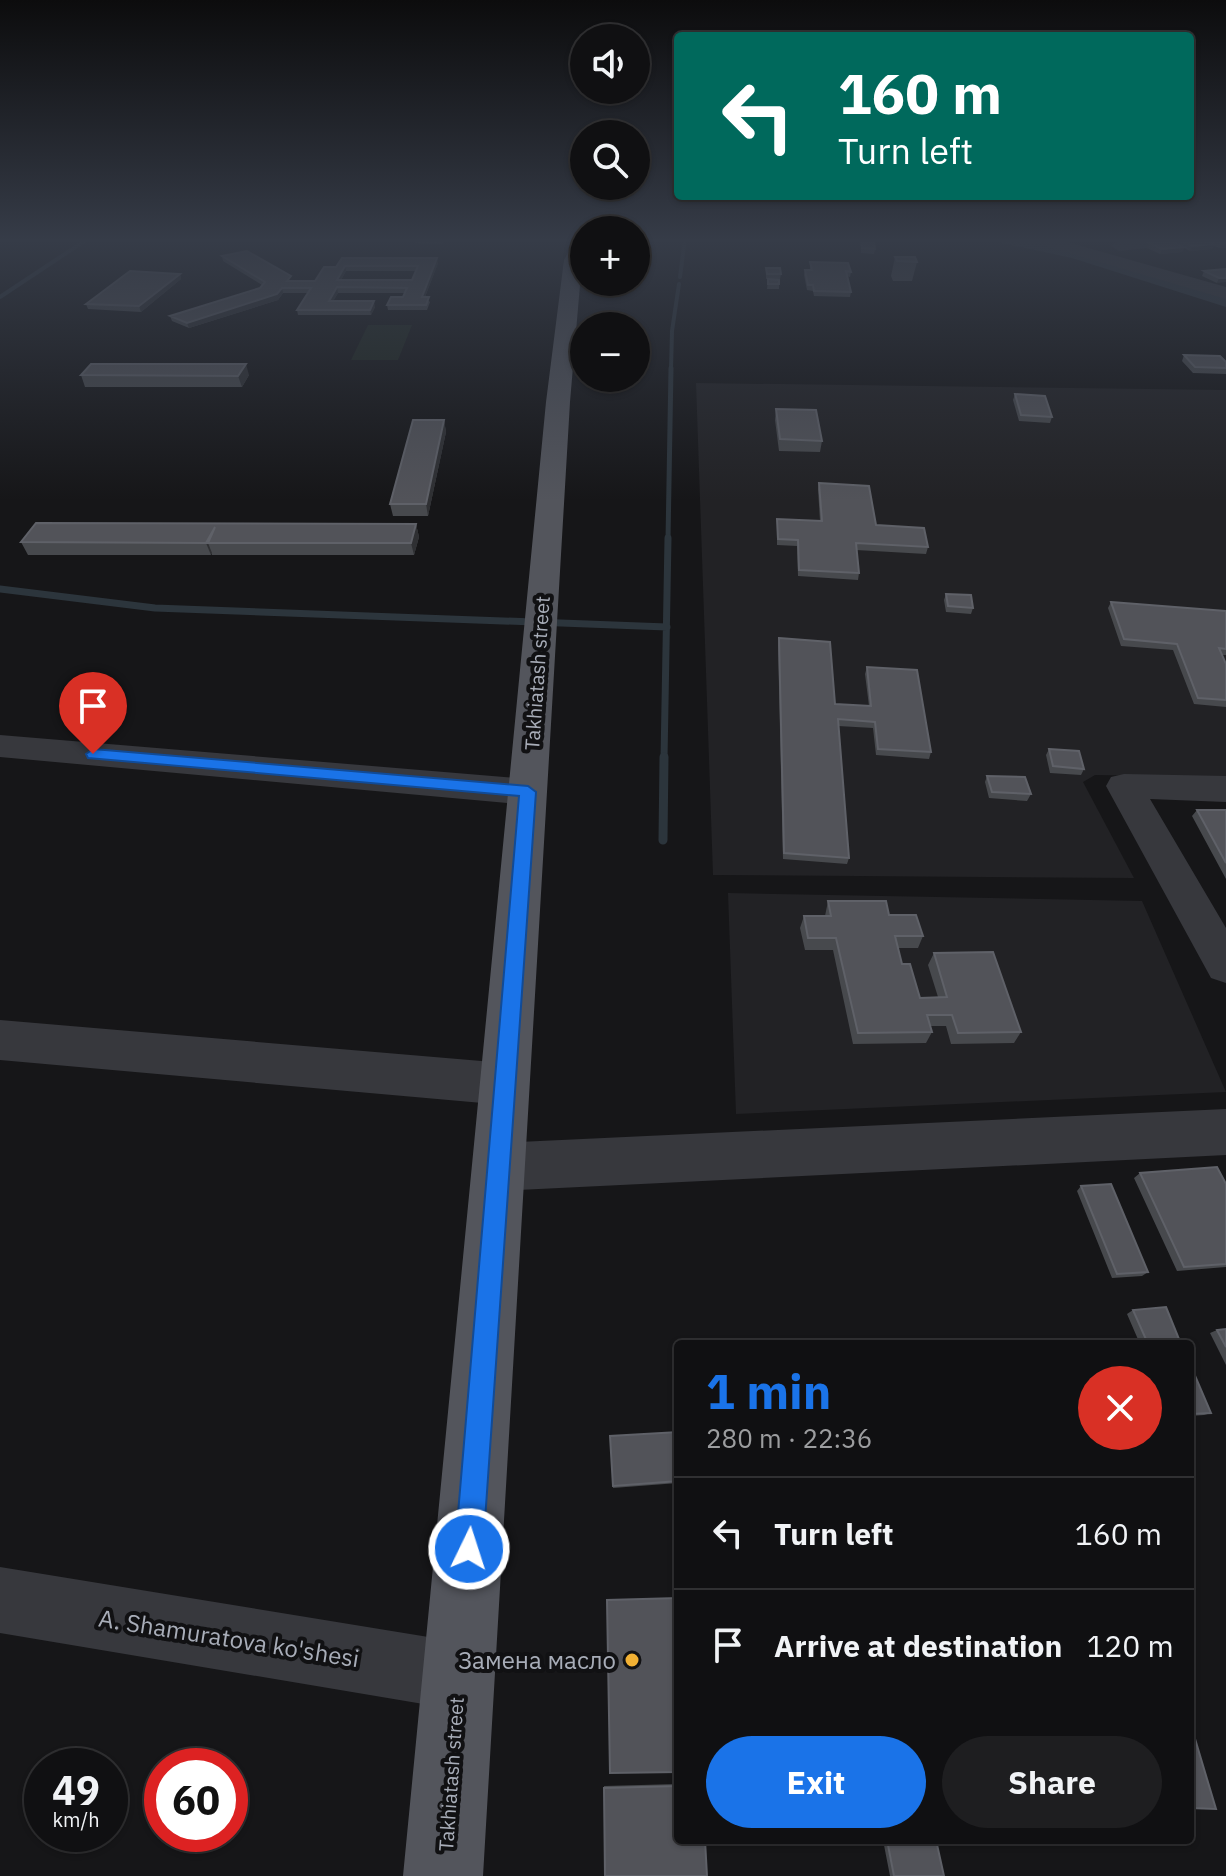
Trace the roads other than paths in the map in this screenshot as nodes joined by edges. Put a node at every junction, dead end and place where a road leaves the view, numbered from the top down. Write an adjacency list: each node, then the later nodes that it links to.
1 (567, 326): 4 (main road, Takhiatash street)
2 (0, 746): 4 (street)
3 (1226, 789): 5 (street)
4 (528, 792): 7 (main road, Takhiatash street)
5 (1226, 966)
6 (0, 1040): 7 (street)
7 (505, 1084): 9 (main road, Takhiatash street)
8 (1226, 1132): 9 (street)
9 (499, 1167): 11 (main road, Takhiatash street)
10 (0, 1600): 11 (street, A. Shamuratova ko'shesi)
11 (459, 1676): 12 (main road, Takhiatash street)
12 (443, 1876)

